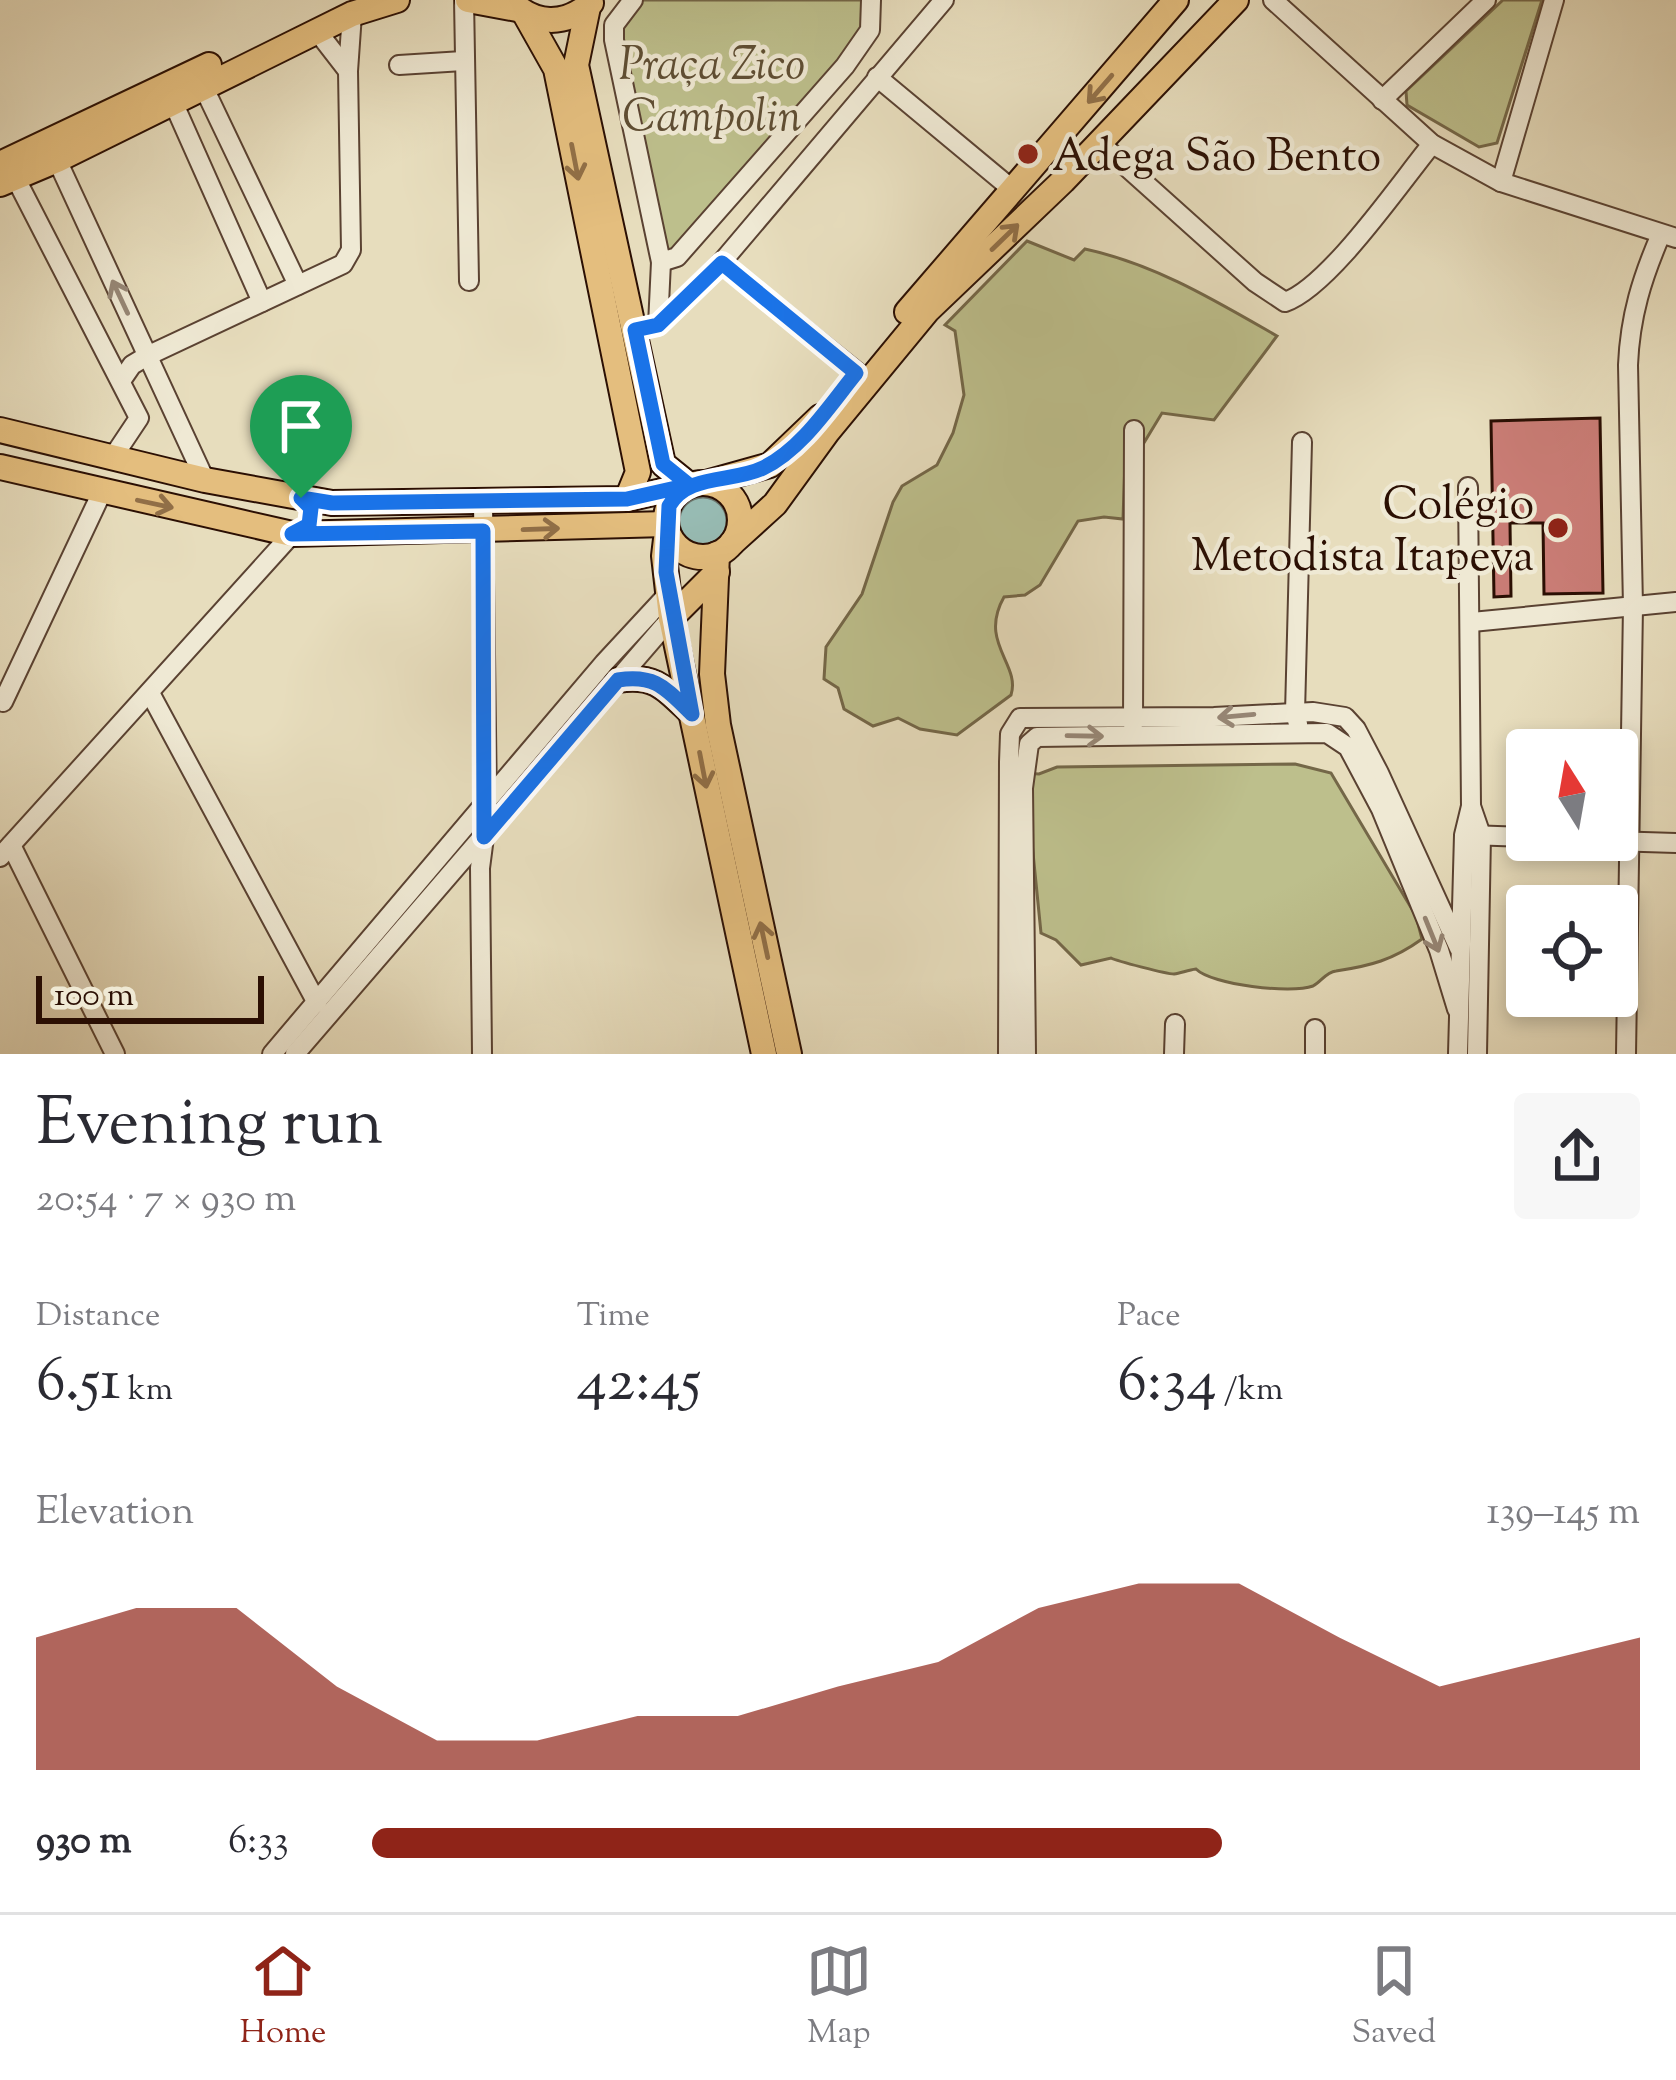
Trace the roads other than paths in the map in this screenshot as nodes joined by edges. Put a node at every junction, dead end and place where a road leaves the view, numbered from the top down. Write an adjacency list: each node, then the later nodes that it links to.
1 (397, 0): 12 (main road)
2 (466, 0): 13 (main road); 15 (street)
3 (633, 0): 29 (street)
4 (871, 0): 29 (street)
5 (944, 0): 18 (street)
6 (1176, 0): 27 (main road, one-way to 27)
7 (1236, 0): 22 (main road)
8 (1274, 0): 20 (street)
9 (1486, 0): 20 (street)
10 (1554, 0): 26 (street)
11 (591, 3): 13 (main road); 34 (main road)
12 (349, 7): 14 (main road); 17 (street); 25 (main road)
13 (517, 8): 48 (main road, one-way to 48)
14 (317, 31): 17 (street); 19 (main road)
15 (463, 62): 16 (street); 31 (street)
16 (399, 65)
17 (348, 71): 32 (street)
18 (877, 77): 27 (street); 30 (street)
19 (203, 86): 21 (main road); 32 (street)
20 (1382, 100): 23 (street)
21 (172, 102): 24 (main road); 33 (street)
22 (1100, 143): 23 (street); 53 (main road, one-way to 22)
23 (1432, 144): 26 (street)
24 (57, 160): 25 (main road); 35 (street, one-way to 24)
25 (5, 175): 37 (street)
26 (1501, 182): 28 (street)
27 (1013, 190): 36 (main road)
28 (1669, 236): 56 (street)
29 (661, 262): 34 (street)
30 (722, 263): 34 (street); 36 (street)
31 (469, 280)
32 (298, 285): 33 (street)
33 (262, 302): 35 (street)
34 (647, 327): 44 (main road)
35 (147, 356): 37 (street); 43 (street)
36 (856, 373): 44 (main road)
37 (121, 381): 41 (street)
38 (0, 430): 41 (main road)
39 (1134, 430): 63 (street)
40 (1302, 442): 61 (street)
41 (113, 457): 43 (main road)
42 (0, 467): 46 (main road)
43 (205, 479): 47 (main road)
44 (697, 484): 48 (main road); 50 (main road); 53 (main road)
45 (1468, 487): 57 (street)
46 (102, 493): 52 (main road, one-way to 52); 60 (street)
47 (301, 498): 49 (main road); 52 (main road)
48 (627, 499): 49 (main road)
49 (483, 503): 51 (street)
50 (667, 528): 51 (main road, one-way to 50); 53 (main road); 55 (main road)
51 (483, 531): 52 (main road); 67 (street)
52 (292, 534): 59 (street)
53 (722, 556): 55 (main road); 85 (main road, one-way to 53)
54 (1676, 602): 56 (street)
55 (670, 606): 58 (street); 62 (main road); 67 (street)
56 (1633, 606): 57 (street); 64 (street)
57 (1472, 622): 68 (street)
58 (618, 680): 62 (main road); 70 (street)
59 (150, 693): 73 (street); 76 (street)
60 (3, 702)
61 (1295, 712): 63 (street, one-way to 63); 65 (street); 75 (street)
62 (692, 714): 84 (main road, one-way to 84)
63 (1133, 716): 66 (street); 86 (street)
64 (1630, 729)
65 (1301, 733): 66 (street); 77 (street, one-way to 77)
66 (1133, 738): 87 (street, one-way to 66)
67 (487, 804): 70 (street); 76 (street)
68 (1473, 835): 69 (street); 75 (street); 91 (street)
69 (1506, 836)
70 (484, 837): 82 (street); 83 (street)
71 (1638, 843): 72 (street)
72 (1676, 843)
73 (6, 851): 80 (street)
74 (1627, 861): 92 (street)
75 (1459, 949): 77 (street)
76 (317, 1003): 81 (street)
77 (1457, 1009): 90 (street)
78 (1175, 1024): 88 (street)
79 (1315, 1029): 89 (street)
80 (115, 1054)
81 (272, 1054)
82 (295, 1054)
83 (482, 1054)
84 (764, 1054)
85 (789, 1054)
86 (1008, 1054)
87 (1026, 1054)
88 (1174, 1054)
89 (1315, 1054)
90 (1458, 1054)
91 (1478, 1054)
92 (1626, 1054)

